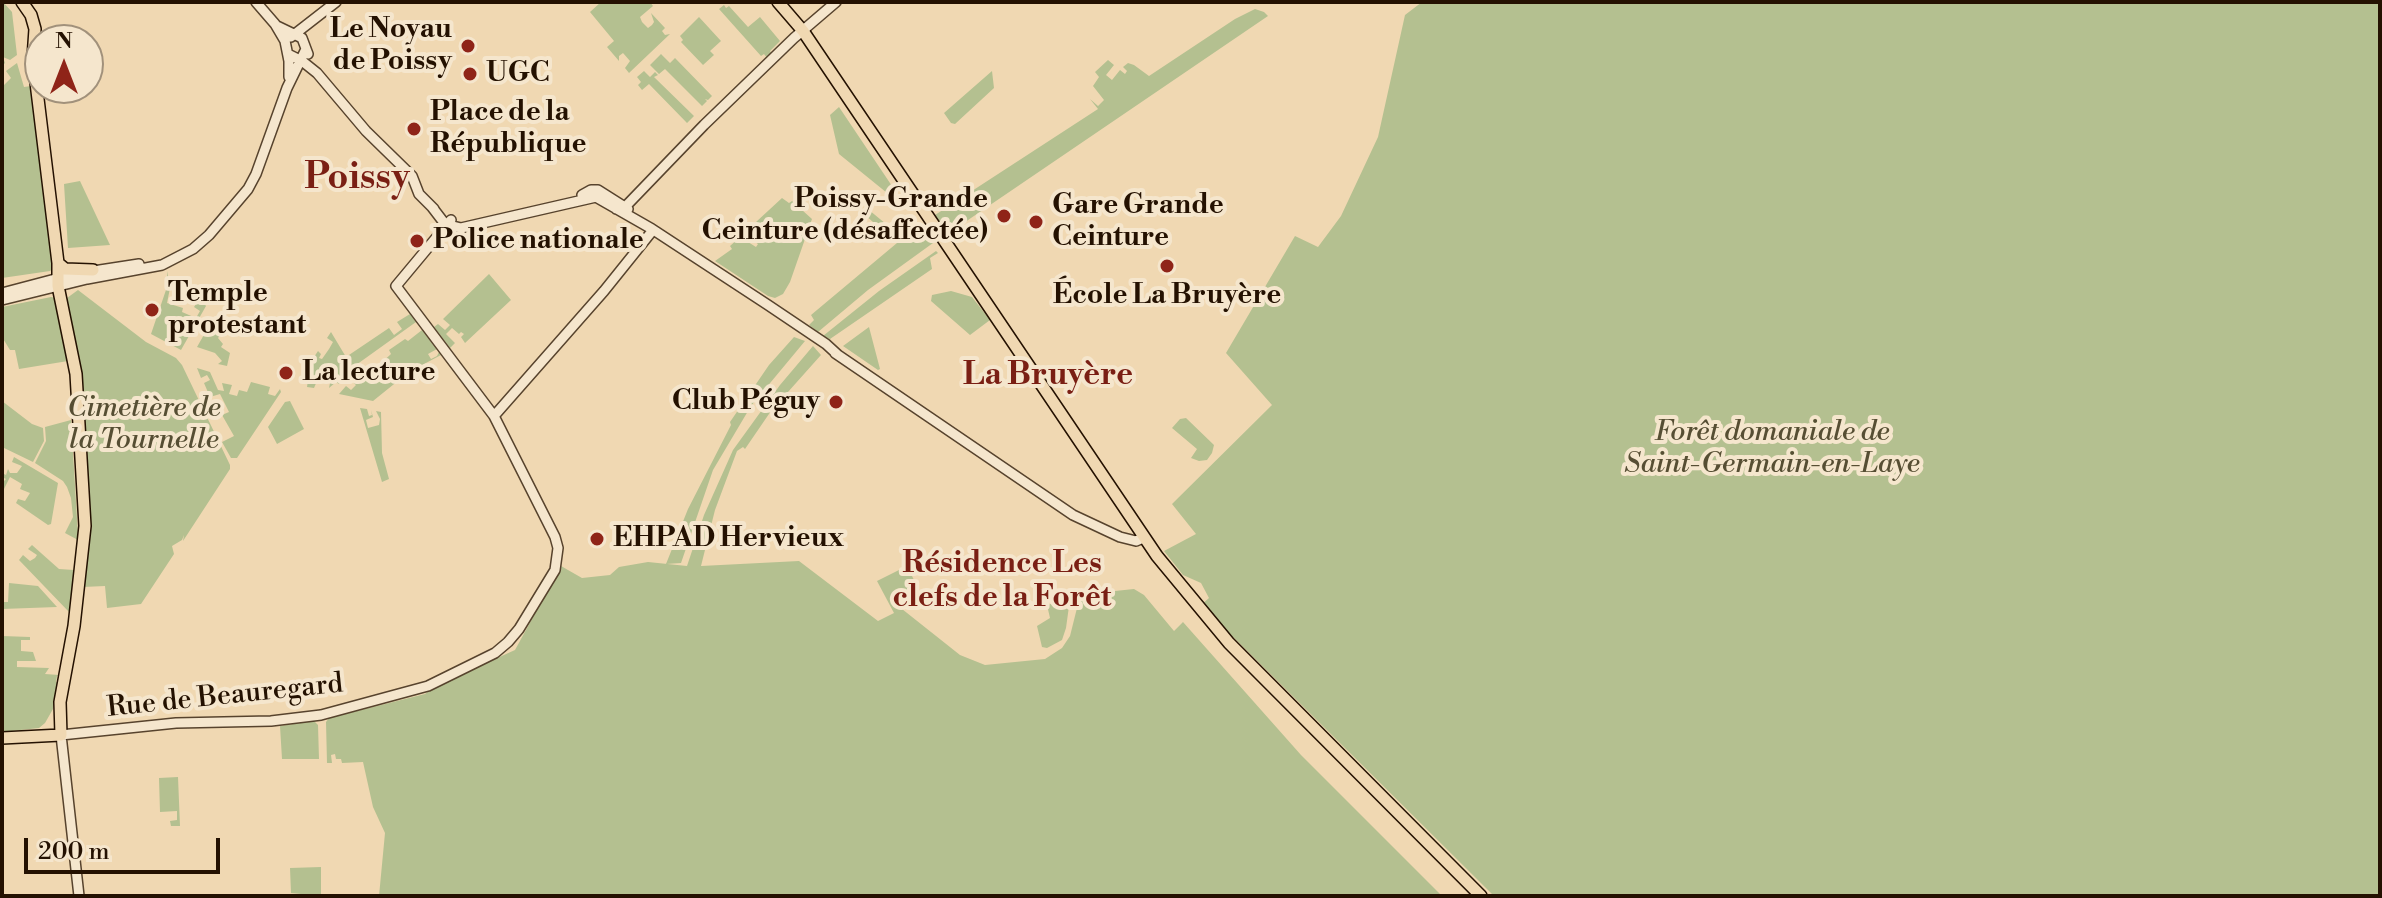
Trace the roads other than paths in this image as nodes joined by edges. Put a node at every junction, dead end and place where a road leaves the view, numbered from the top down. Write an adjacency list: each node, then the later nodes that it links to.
1 (256, 2): 7 (street)
2 (336, 2): 7 (street)
3 (778, 2): 6 (main road)
4 (836, 2): 6 (street)
5 (23, 3): 17 (main road)
6 (803, 31): 11 (main road); 13 (street)
7 (297, 48): 8 (street); 9 (street); 10 (street)
8 (315, 71): 9 (street); 14 (street)
9 (294, 74): 10 (street)
10 (287, 88): 16 (street)
11 (907, 189): 23 (main road); 23 (main road)
12 (595, 193): 13 (street); 13 (street); 14 (street)
13 (627, 212): 15 (street)
14 (448, 223): 22 (street, Rue de Beauregard)
15 (652, 230): 22 (street); 23 (street)
16 (181, 257): 18 (street); 19 (street)
17 (58, 263): 18 (main road); 19 (main road)
18 (93, 270): 19 (street)
19 (62, 285): 20 (street); 21 (street); 24 (main road)
20 (2, 293)
21 (2, 300)
22 (494, 416): 25 (street, Rue de Beauregard)
23 (1138, 537): 29 (main road); 30 (main road)
24 (60, 702): 25 (main road); 26 (main road)
25 (61, 735): 26 (main road); 28 (street)
26 (18, 737): 27 (main road)
27 (2, 738)
28 (79, 896)
29 (1473, 896)
30 (1481, 896)

